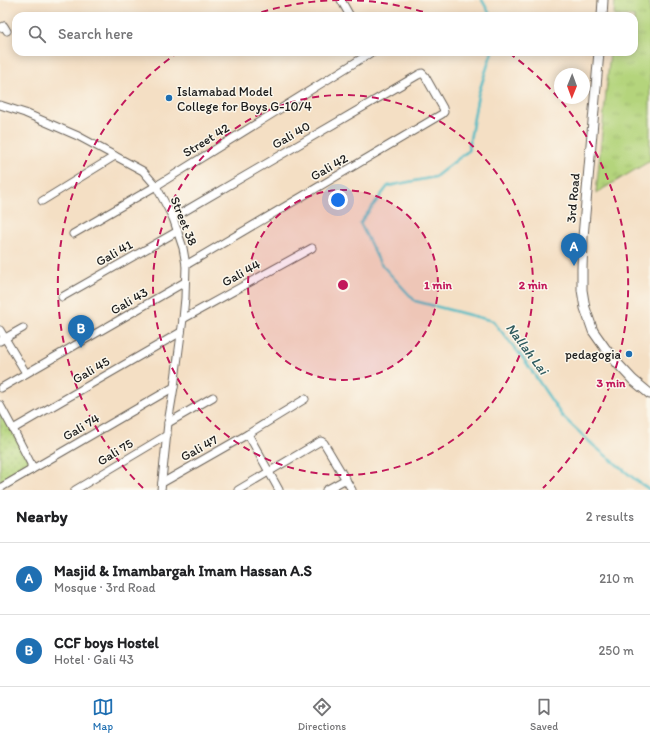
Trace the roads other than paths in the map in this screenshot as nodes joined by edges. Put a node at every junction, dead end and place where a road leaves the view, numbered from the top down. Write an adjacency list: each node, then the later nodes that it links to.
1 (341, 0): 3 (street)
2 (603, 0): 4 (street)
3 (348, 12)
4 (602, 12)
5 (0, 28): 6 (street)
6 (8, 31)
7 (365, 56): 12 (street, Street 42)
8 (599, 56): 29 (street, 3rd Road)
9 (422, 74): 14 (street, Gali 40); 18 (street, Gali 42)
10 (0, 105): 11 (street, Street 38)
11 (115, 156): 12 (street, Street 38); 13 (street)
12 (156, 186): 14 (street, Street 38); 16 (street, Street 42)
13 (42, 201)
14 (173, 218): 15 (street, Street 38)
15 (178, 231): 18 (street, Street 38); 20 (street, Gali 41)
16 (73, 234)
17 (312, 248): 21 (street, Gali 44)
18 (186, 265): 19 (street, Street 38)
19 (185, 282): 21 (street, Street 38); 26 (street, Gali 43)
20 (62, 296)
21 (183, 319): 24 (street, Street 38)
22 (23, 328): 25 (street)
23 (0, 330): 25 (street)
24 (181, 332): 27 (street, Street 38); 34 (street, Gali 45)
25 (3, 340): 26 (street)
26 (26, 373): 28 (street, Gali 43)
27 (174, 387): 33 (street, Street 38); 37 (street, Gali 74)
28 (1, 390)
29 (650, 394)
30 (213, 397): 33 (street)
31 (305, 399): 35 (street, Gali 47)
32 (0, 405): 34 (street)
33 (168, 423): 36 (street, Street 38)
34 (13, 429): 37 (street)
35 (248, 434): 38 (street); 40 (street, Gali 47)
36 (167, 435): 40 (street, Street 38); 42 (street, Gali 75)
37 (31, 470): 41 (street, Gali 74)
38 (269, 471): 39 (street); 43 (street); 44 (street)
39 (346, 479): 45 (street); 46 (street)
40 (162, 486)
41 (0, 488)
42 (75, 490)
43 (238, 490)
44 (279, 490)
45 (326, 490)
46 (352, 490)

